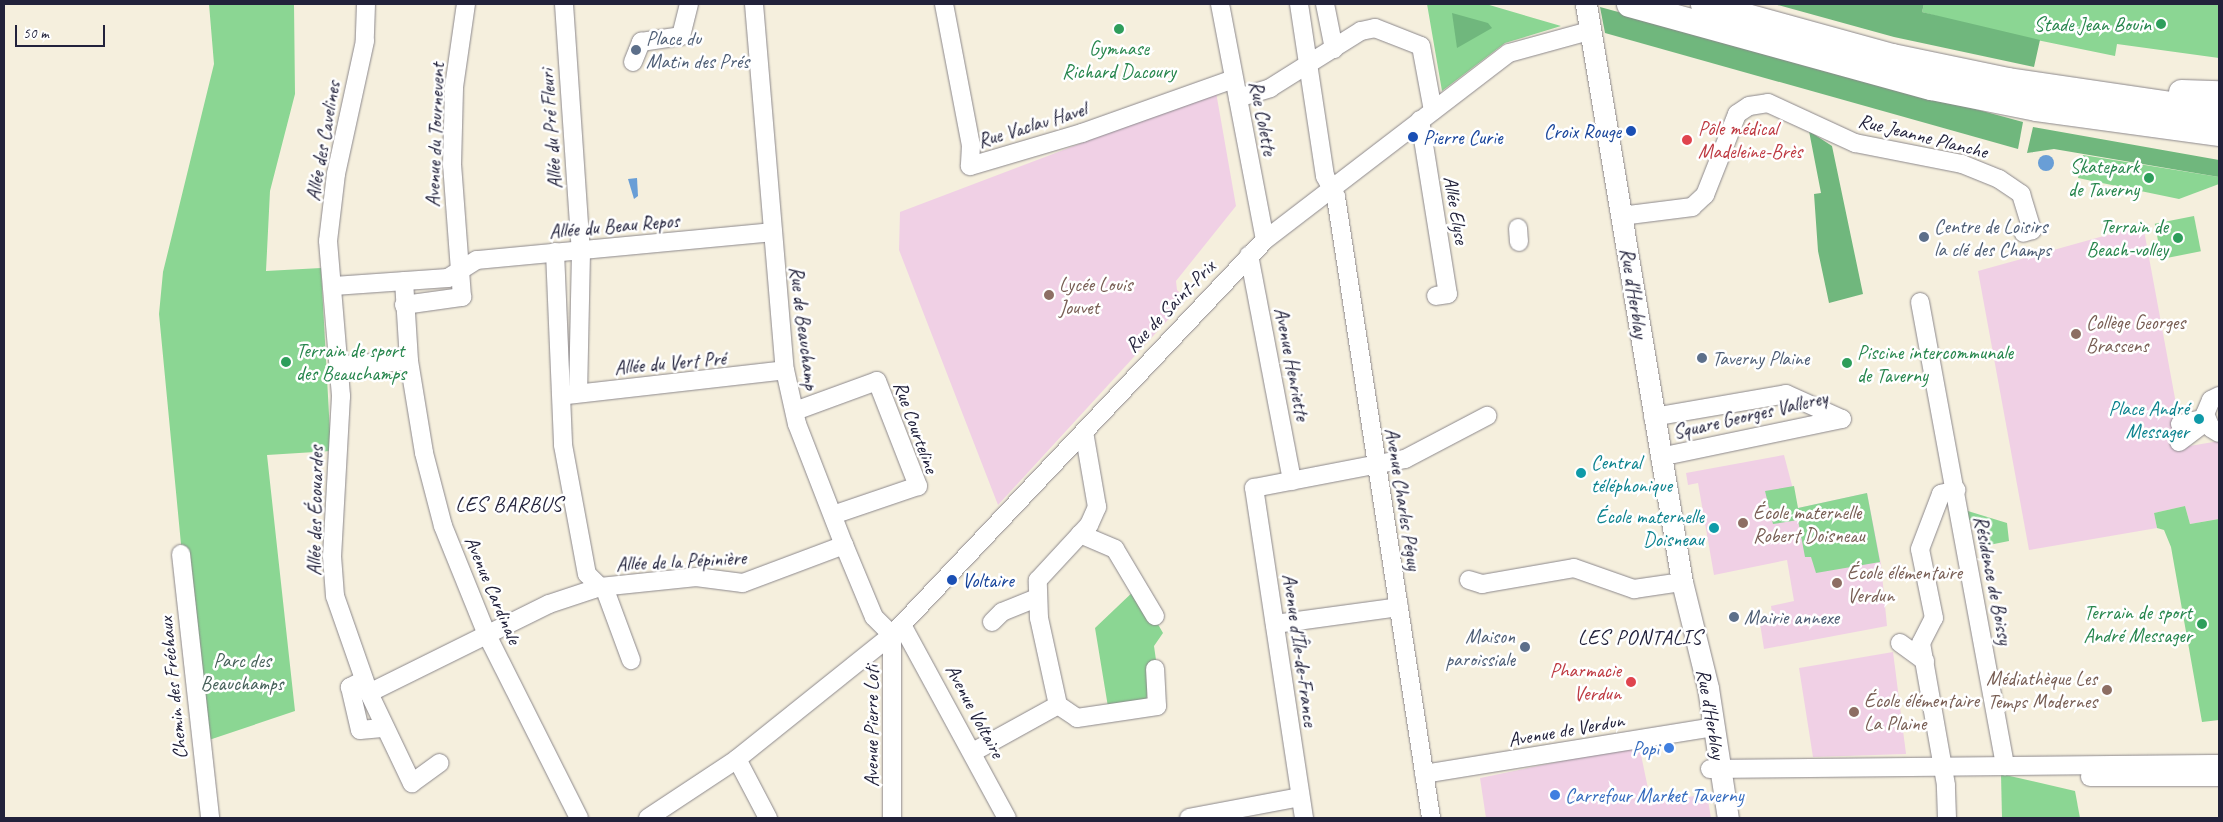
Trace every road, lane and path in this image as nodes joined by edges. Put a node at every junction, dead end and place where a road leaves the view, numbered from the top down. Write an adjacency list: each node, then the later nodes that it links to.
1 (366, 4): 35 (street, Allée des Cavelines)
2 (466, 4): 33 (street, Avenue du Tournevent)
3 (564, 4): 31 (street, Allée du Pré Fleuri)
4 (689, 4): 14 (street)
5 (754, 4): 27 (street, Rue de Beauchamp)
6 (944, 4): 16 (street, Rue Vaclav Havel)
7 (1220, 4): 16 (street, Rue Colette)
8 (1299, 4): 15 (street, Avenue Charles Péguy)
9 (1325, 4): 13 (street)
10 (1629, 4): 20 (highway)
11 (1703, 4): 17 (highway)
12 (1588, 23): 22 (street, Rue de Saint-Prix); 26 (main road, Rue d'Herblay)
13 (1334, 49): 15 (street); 22 (street)
14 (633, 62)
15 (1307, 66): 19 (street); 25 (street, Avenue Charles Péguy)
16 (1234, 79): 19 (street, Rue Colette)
17 (2064, 90): 18 (highway); 21 (highway)
18 (2219, 93)
19 (1238, 98): 29 (street, Rue Colette)
20 (2036, 108): 23 (highway); 24 (highway)
21 (2219, 111)
22 (1426, 116): 25 (street, Rue de Saint-Prix); 36 (street, Allée Elyse)
23 (2219, 133)
24 (2219, 150)
25 (1334, 187): 29 (street, Rue de Saint-Prix); 53 (street, Avenue Charles Péguy)
26 (1621, 216): 28 (street, Rue Jeanne Planche); 47 (main road, Rue d'Herblay)
27 (773, 232): 31 (street, Allée du Beau Repos); 41 (street, Rue de Beauchamp)
28 (2023, 233)
29 (1265, 240): 32 (street, Rue de Saint-Prix)
30 (555, 252): 31 (street, Allée du Beau Repos); 33 (street, Allée du Beau Repos); 44 (street)
31 (581, 252): 42 (street, Allée du Pré Fleuri)
32 (1249, 256): 50 (street, Rue de Saint-Prix); 54 (street, Avenue Henriette)
33 (460, 268): 34 (street, Allée du Beau Repos); 38 (street, Avenue du Tournevent)
34 (404, 281): 35 (street, Allée du Beau Repos); 38 (street, Avenue Cardinale)
35 (334, 286): 40 (street, Allée des Écouardes)
36 (1436, 296)
37 (1920, 302): 55 (street, Résidence de Boissy)
38 (404, 305): 39 (street, Avenue Cardinale)
39 (409, 361): 40 (street); 69 (street, Avenue Cardinale)
40 (339, 365): 74 (street, Allée des Écouardes)
41 (785, 370): 42 (street, Allée du Vert Pré); 45 (street, Rue de Beauchamp)
42 (578, 393): 44 (street, Allée du Vert Pré)
43 (2219, 396): 49 (street)
44 (559, 397): 62 (street)
45 (794, 411): 56 (street, Rue de Beauchamp); 56 (street, Rue Courteline)
46 (1487, 416): 53 (street)
47 (1653, 417): 52 (main road, Rue d'Herblay); 52 (street, Square Georges Vallerey)
48 (2180, 424): 49 (street)
49 (2210, 424): 51 (street)
50 (1084, 432): 57 (street); 68 (street, Rue de Saint-Prix)
51 (2179, 442)
52 (1660, 457): 61 (main road, Rue d'Herblay)
53 (1376, 467): 54 (street); 64 (street, Avenue Charles Péguy)
54 (1292, 481): 67 (street, Avenue d'Île-de-France)
55 (1956, 490): 70 (street); 82 (street, Résidence de Boissy)
56 (833, 515): 58 (street, Rue de Beauchamp)
57 (1080, 534): 63 (street); 65 (street)
58 (844, 545): 62 (street, Allée de la Pépinière); 68 (street, Rue de Beauchamp)
59 (181, 554): 87 (street, Chemin des Fréchaux)
60 (1469, 580): 61 (street)
61 (1682, 582): 76 (main road, Rue d'Herblay)
62 (602, 587): 69 (street, Allée de la Pépinière); 71 (street, Allée de la Pépinière)
63 (1037, 598): 66 (street); 75 (street)
64 (1399, 607): 67 (street); 84 (street, Avenue Charles Péguy)
65 (1155, 616)
66 (992, 622)
67 (1275, 624): 86 (street, Avenue d'Île-de-France)
68 (897, 630): 77 (street, Avenue Voltaire); 78 (street, Rue de Saint-Prix); 91 (street, Avenue Pierre Loti)
69 (487, 635): 74 (street, Allée de la Pépinière); 88 (street, Avenue Cardinale)
70 (1921, 643): 72 (street); 72 (street)
71 (631, 660)
72 (1925, 661): 81 (street)
73 (1155, 669): 75 (street)
74 (367, 687): 79 (street, Allée des Écouardes)
75 (1058, 705): 77 (street)
76 (1709, 728): 83 (main road, Rue d'Herblay); 84 (street, Avenue de Verdun)
77 (974, 752): 92 (street, Avenue Voltaire)
78 (737, 759): 89 (street, Rue de Saint-Prix); 90 (street)
79 (440, 763)
80 (2219, 764): 82 (street)
81 (1943, 766): 82 (street); 83 (street); 98 (street)
82 (2010, 767): 85 (street)
83 (1715, 768): 96 (main road, Rue d'Herblay); 97 (main road, Rue d'Herblay)
84 (1424, 774): 95 (street, Avenue Charles Péguy)
85 (2219, 777)
86 (1300, 797): 93 (street); 94 (street, Avenue d'Île-de-France)
87 (210, 818)
88 (578, 818)
89 (648, 818)
90 (768, 818)
91 (892, 818)
92 (1008, 818)
93 (1189, 818)
94 (1304, 818)
95 (1431, 818)
96 (1718, 818)
97 (1728, 818)
98 (1947, 818)

